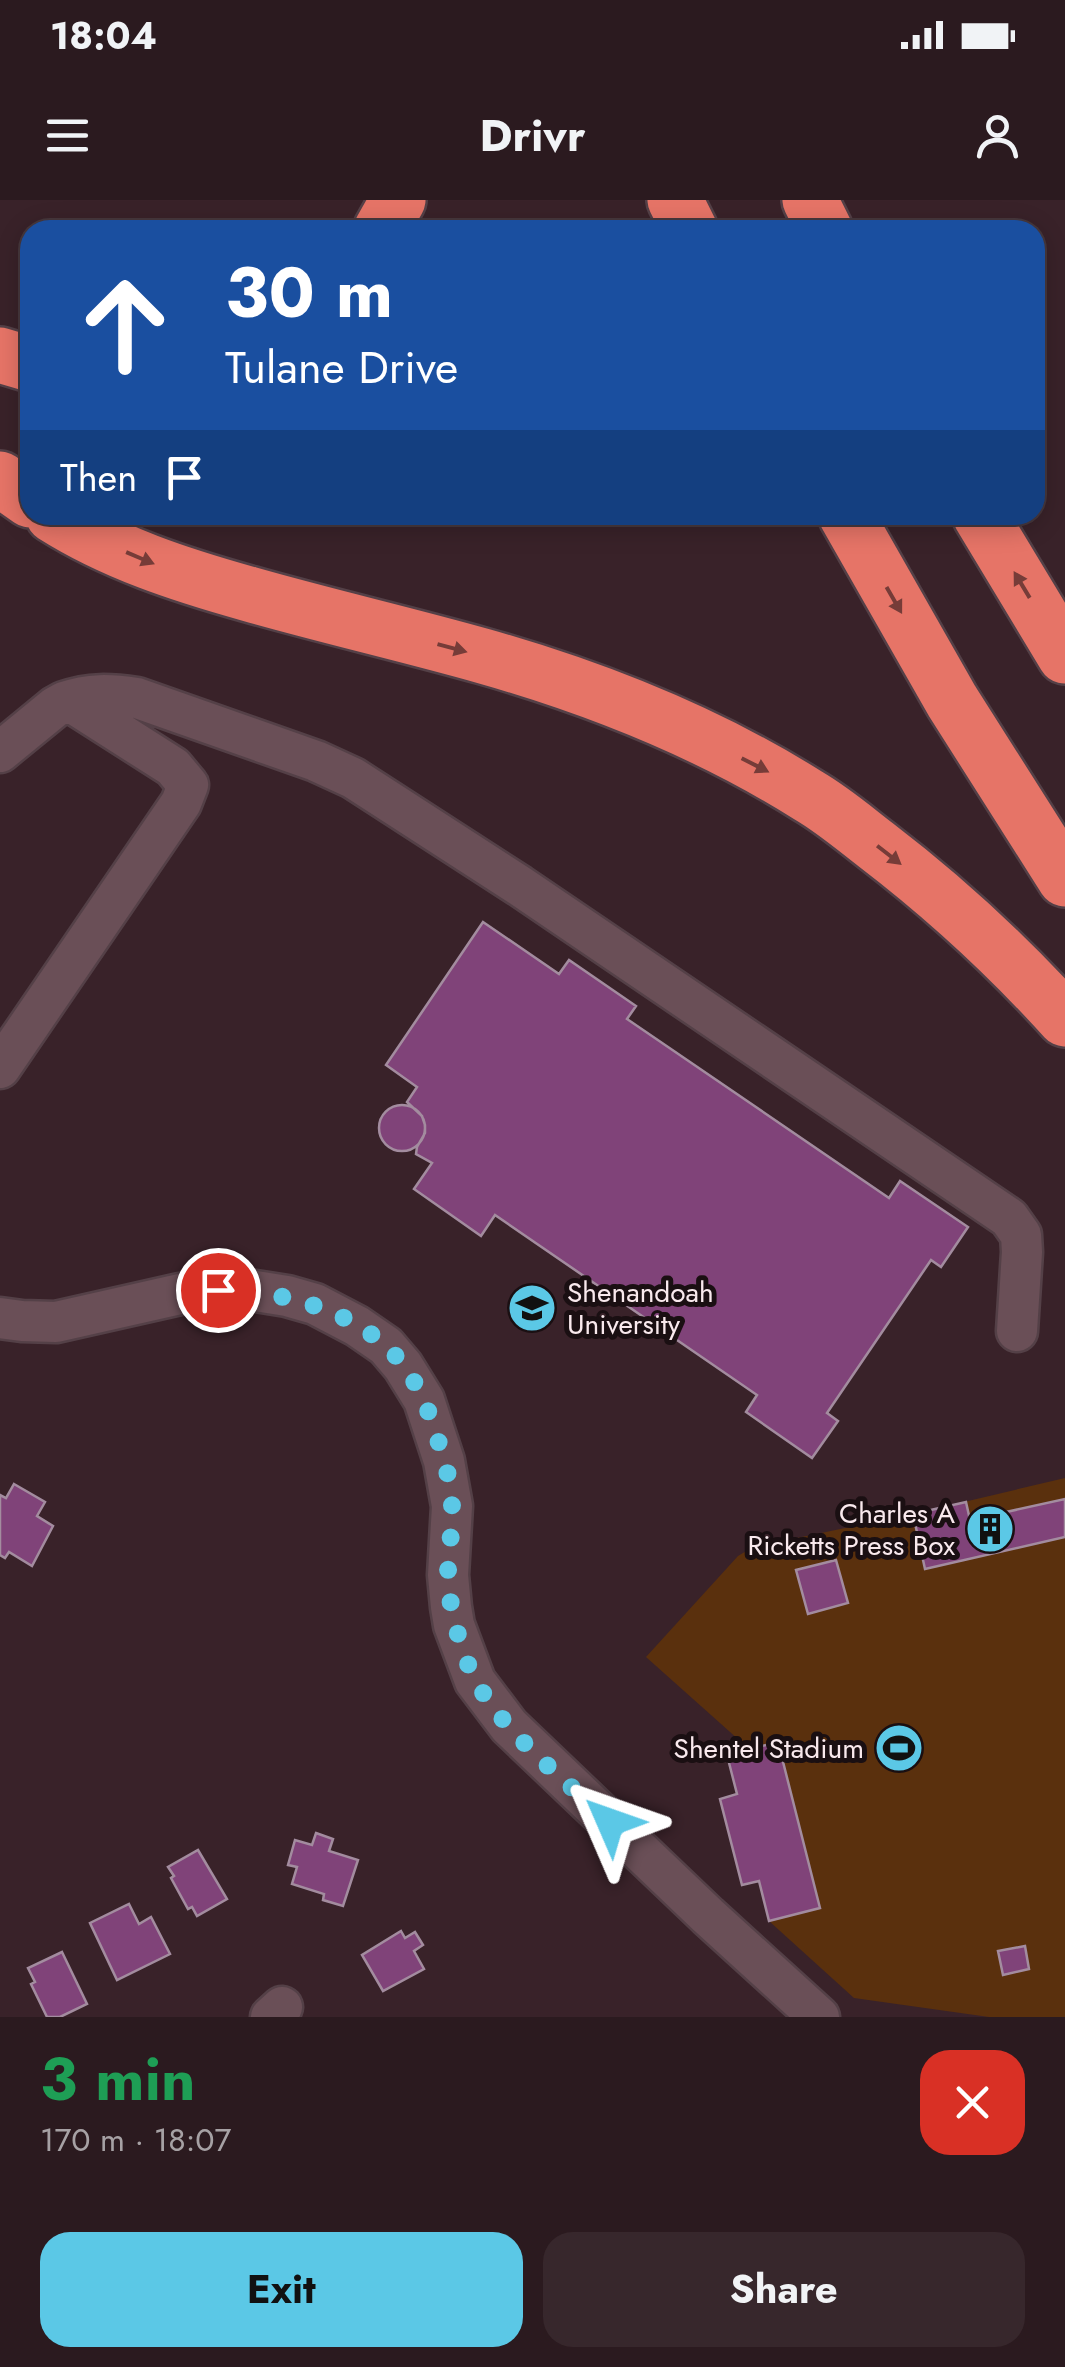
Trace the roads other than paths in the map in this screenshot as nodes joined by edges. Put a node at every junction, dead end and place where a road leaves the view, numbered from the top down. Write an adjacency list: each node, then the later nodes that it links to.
1 (71, 525): 8 (highway, one-way to 8)
2 (852, 525): 7 (highway, one-way to 7)
3 (986, 525): 4 (highway, one-way to 3)
4 (1065, 656)
5 (64, 702): 6 (street); 9 (street); 11 (street)
6 (0, 752)
7 (1065, 879)
8 (1065, 1019)
9 (0, 1068)
10 (0, 1318): 12 (street)
11 (1017, 1331)
12 (819, 2017)

